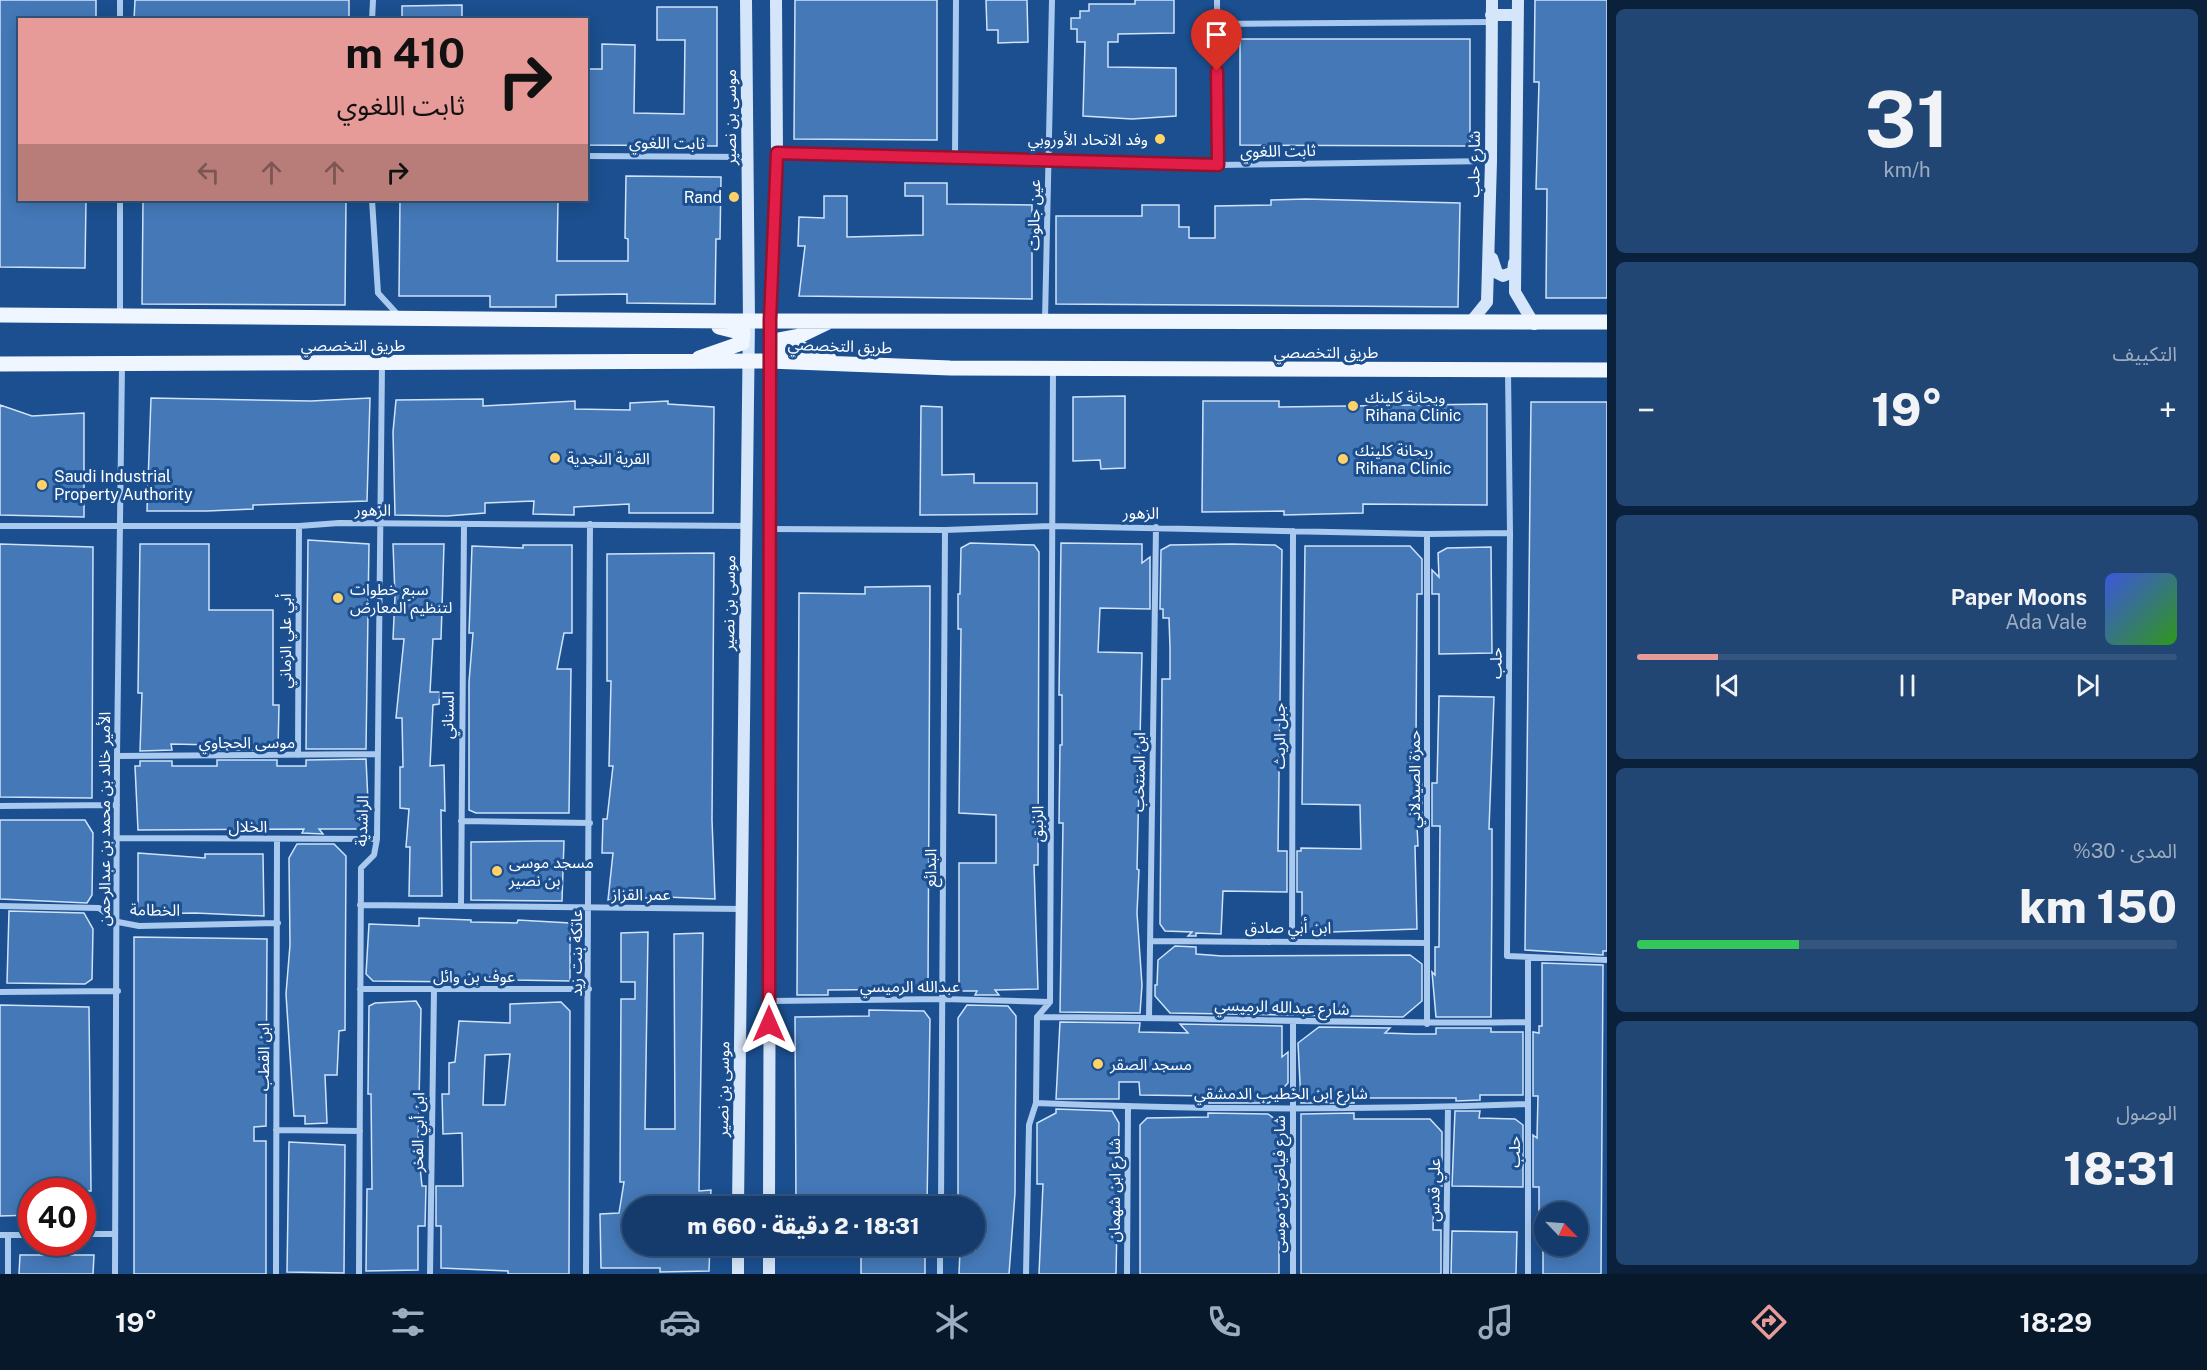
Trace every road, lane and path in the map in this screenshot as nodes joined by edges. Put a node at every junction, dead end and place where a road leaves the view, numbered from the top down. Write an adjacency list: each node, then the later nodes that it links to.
1 (120, 0): 11 (street)
2 (373, 0): 12 (street)
3 (746, 0): 17 (street, موسى بن نصير)
4 (776, 0): 15 (street)
5 (956, 0): 18 (street)
6 (1052, 0): 19 (street, عين جالوت)
7 (1217, 0): 14 (street)
8 (1492, 0): 13 (street, شارع حلب)
9 (1518, 0): 10 (street)
10 (1518, 15): 13 (street); 25 (street)
11 (120, 18)
12 (372, 18)
13 (1491, 18): 14 (street); 20 (street, شارع حلب)
14 (1216, 24): 21 (street)
15 (777, 153): 18 (street, ثابت اللغوي); 26 (street)
16 (588, 156): 17 (street, ثابت اللغوي)
17 (746, 157): 27 (street, موسى بن نصير)
18 (955, 158): 19 (street, ثابت اللغوي)
19 (1049, 160): 21 (street, ثابت اللغوي); 35 (street, عين جالوت)
20 (1491, 161): 21 (street, ثابت اللغوي); 24 (street, شارع حلب)
21 (1218, 165)
22 (120, 201): 29 (street)
23 (372, 201): 30 (street)
24 (1489, 245): 25 (street); 37 (street, شارع حلب)
25 (1516, 245): 38 (street)
26 (770, 285): 27 (street); 31 (street)
27 (748, 290): 33 (street, موسى بن نصير)
28 (0, 315): 29 (main road, طريق التخصصي)
29 (120, 316): 30 (main road, طريق التخصصي)
30 (399, 317): 32 (main road, طريق التخصصي)
31 (770, 320): 33 (main road, طريق التخصصي); 34 (main road, طريق التخصصي); 41 (street)
32 (689, 321): 33 (main road, طريق التخصصي); 39 (main road)
33 (749, 321): 40 (street, موسى بن نصير)
34 (831, 321): 35 (main road, طريق التخصصي); 43 (main road)
35 (1045, 322): 37 (main road, طريق التخصصي)
36 (1607, 322): 38 (main road, طريق التخصصي)
37 (1470, 323): 38 (main road, طريق التخصصي)
38 (1534, 324)
39 (690, 361): 40 (main road, طريق التخصصي); 42 (main road, طريق التخصصي)
40 (748, 361): 41 (main road, طريق التخصصي); 49 (street, موسى بن نصير)
41 (769, 361): 43 (main road, طريق التخصصي); 50 (street)
42 (382, 363): 45 (main road, طريق التخصصي); 51 (street, الراشدية)
43 (837, 363): 46 (main road, طريق التخصصي)
44 (0, 364): 45 (main road, طريق التخصصي)
45 (122, 364): 52 (street, الأمير خالد بن محمد بن عبدالرحمن)
46 (1053, 368): 48 (main road, طريق التخصصي); 58 (street, الزنبق)
47 (1607, 370): 48 (main road, طريق التخصصي)
48 (1508, 371): 63 (street, حلب)
49 (748, 392): 50 (street); 57 (street, موسى بن نصير)
50 (770, 394): 60 (street)
51 (381, 524): 53 (street, الزهور); 56 (street, الزهور); 65 (street, الراشدية)
52 (120, 525): 55 (street, الزهور); 56 (street, الزهور); 67 (street, الأمير خالد بن محمد بن عبدالرحمن)
53 (464, 525): 54 (street, الزهور); 70 (street, السناني)
54 (590, 525): 57 (street, الزهور); 71 (street, عاتكة بنت زيد)
55 (0, 526)
56 (299, 526): 66 (street, أبي علي الزماني)
57 (746, 526): 79 (street, موسى بن نصير)
58 (1051, 526): 59 (street, الزهور); 61 (street, الزهور); 94 (street, الزنبق)
59 (1156, 527): 62 (street, الزهور); 83 (street, ابن المنتخب)
60 (771, 529): 61 (street, الزهور); 93 (street)
61 (945, 530): 92 (street, البدائع)
62 (1293, 531): 64 (street, الزهور); 82 (street, جبل الريث)
63 (1510, 533): 64 (street, الزهور); 85 (street, حلب)
64 (1427, 534): 84 (street, حمزة الصيدلاني)
65 (377, 754): 66 (street, موسى الحجاوي); 74 (street, الراشدية)
66 (298, 755): 67 (street, موسى الحجاوي)
67 (117, 756): 68 (street, الأمير خالد بن محمد بن عبدالرحمن)
68 (117, 805): 69 (street); 72 (street, الأمير خالد بن محمد بن عبدالرحمن)
69 (0, 807)
70 (461, 821): 71 (street); 77 (street, السناني)
71 (590, 823): 78 (street, عاتكة بنت زيد)
72 (118, 838): 73 (street, الخلال); 80 (street, الأمير خالد بن محمد بن عبدالرحمن)
73 (277, 839): 74 (street, الخلال); 81 (street, ابن القطب)
74 (377, 839): 75 (street, الراشدية)
75 (360, 905): 77 (street, عمر القزاز); 87 (street, الراشدية)
76 (0, 906): 80 (street, الخطامة)
77 (461, 906): 78 (street, عمر القزاز)
78 (590, 907): 79 (street, عمر القزاز); 88 (street, عاتكة بنت زيد)
79 (742, 909): 107 (street, موسى بن نصير)
80 (118, 922): 81 (street, الخطامة); 90 (street, الأمير خالد بن محمد بن عبدالرحمن)
81 (278, 923): 105 (street, ابن القطب)
82 (1292, 940): 83 (street, ابن أبي صادق); 84 (street, ابن أبي صادق)
83 (1150, 941): 96 (street, ابن المنتخب)
84 (1427, 943): 99 (street, حمزة الصيدلاني)
85 (1528, 957): 86 (street); 98 (street, حلب)
86 (1607, 960)
87 (360, 989): 89 (street, عوف بن وائل); 106 (street, الراشدية)
88 (589, 989): 89 (street, عوف بن وائل); 123 (street, عاتكة بنت زيد)
89 (434, 990): 122 (street, ابن أبي الفخر)
90 (118, 991): 91 (street); 111 (street, الأمير خالد بن محمد بن عبدالرحمن)
91 (0, 992)
92 (943, 999): 93 (street, عبدالله الرميسي); 94 (street, عبدالله الرميسي); 109 (street, البدائع)
93 (770, 1001): 108 (street)
94 (1050, 1002): 95 (street)
95 (1037, 1017): 96 (street, شارع عبدالله الرميسي); 100 (street)
96 (1149, 1017): 97 (street, شارع عبدالله الرميسي)
97 (1293, 1021): 99 (street, شارع عبدالله الرميسي); 103 (street, شارع فياض بن موسى)
98 (1527, 1022): 99 (street, شارع عبدالله الرميسي); 101 (street, حلب)
99 (1427, 1024)
100 (1036, 1103): 102 (street, شارع ابن الخطيب الدمشقي); 127 (street)
101 (1527, 1104): 104 (street, شارع ابن الخطيب الدمشقي); 131 (street, حلب)
102 (1128, 1107): 103 (street, شارع ابن الخطيب الدمشقي); 128 (street, شارع ابن شهمان)
103 (1293, 1107): 104 (street, شارع ابن الخطيب الدمشقي); 129 (street, شارع فياض بن موسى)
104 (1448, 1107): 130 (street, علي قدس)
105 (276, 1130): 106 (street); 120 (street, ابن القطب)
106 (360, 1131): 121 (street, الراشدية)
107 (738, 1196)
108 (769, 1196)
109 (941, 1196)
110 (96, 1234): 111 (street)
111 (115, 1234): 119 (street, الأمير خالد بن محمد بن عبدالرحمن)
112 (0, 1235): 113 (street)
113 (8, 1235): 114 (street); 118 (street)
114 (18, 1235)
115 (738, 1256): 124 (street)
116 (769, 1256): 125 (street)
117 (940, 1256): 126 (street)
118 (8, 1274)
119 (115, 1274)
120 (276, 1274)
121 (359, 1274)
122 (430, 1274)
123 (586, 1274)
124 (738, 1274)
125 (769, 1274)
126 (940, 1274)
127 (1026, 1274)
128 (1127, 1274)
129 (1293, 1274)
130 (1446, 1274)
131 (1528, 1274)

